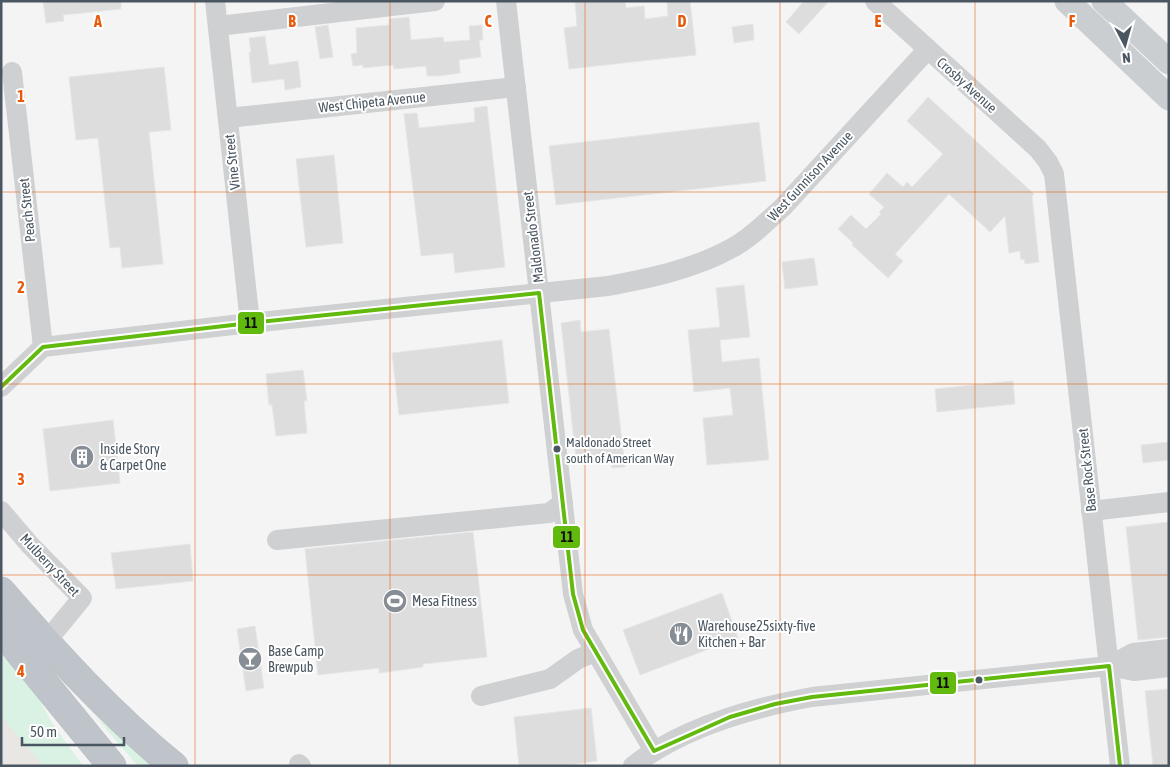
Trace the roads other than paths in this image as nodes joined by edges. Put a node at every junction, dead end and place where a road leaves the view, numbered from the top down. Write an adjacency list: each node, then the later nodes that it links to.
1 (215, 1): 7 (street, Vine Street)
2 (434, 1): 7 (street)
3 (506, 1): 11 (street, Maldonado Street)
4 (875, 1): 8 (street, Crosby Avenue)
5 (1067, 1): 12 (main road)
6 (1104, 1): 9 (main road)
7 (218, 26): 13 (street, Vine Street)
8 (928, 49): 14 (street, Crosby Avenue); 15 (street, West Gunnison Avenue)
9 (1169, 62)
10 (12, 72): 17 (street, Peach Street)
11 (516, 87): 13 (street, West Chipeta Avenue); 15 (street, Maldonado Street)
12 (1169, 98)
13 (228, 118): 16 (street, Vine Street)
14 (1054, 174): 22 (street, Base Rock Street)
15 (540, 293): 16 (street, West Gunnison Avenue); 20 (street, Maldonado Street)
16 (250, 323): 17 (street, West Gunnison Avenue)
17 (43, 347): 18 (street)
18 (1, 388)
19 (1169, 502): 22 (street)
20 (563, 504): 23 (street); 28 (street, Maldonado Street)
21 (1, 511): 26 (street, Mulberry Street)
22 (1091, 511): 29 (street, Base Rock Street)
23 (277, 540)
24 (1, 591): 26 (highway)
25 (1, 630): 33 (highway)
26 (46, 642): 34 (highway)
27 (1169, 649): 29 (street)
28 (595, 652): 31 (street); 32 (street, Maldonado Street)
29 (1109, 666): 30 (street); 32 (street); 36 (street, Base Rock Street)
30 (1169, 667)
31 (481, 696)
32 (654, 751): 35 (street)
33 (112, 766)
34 (174, 766)
35 (633, 766)
36 (1120, 766)

